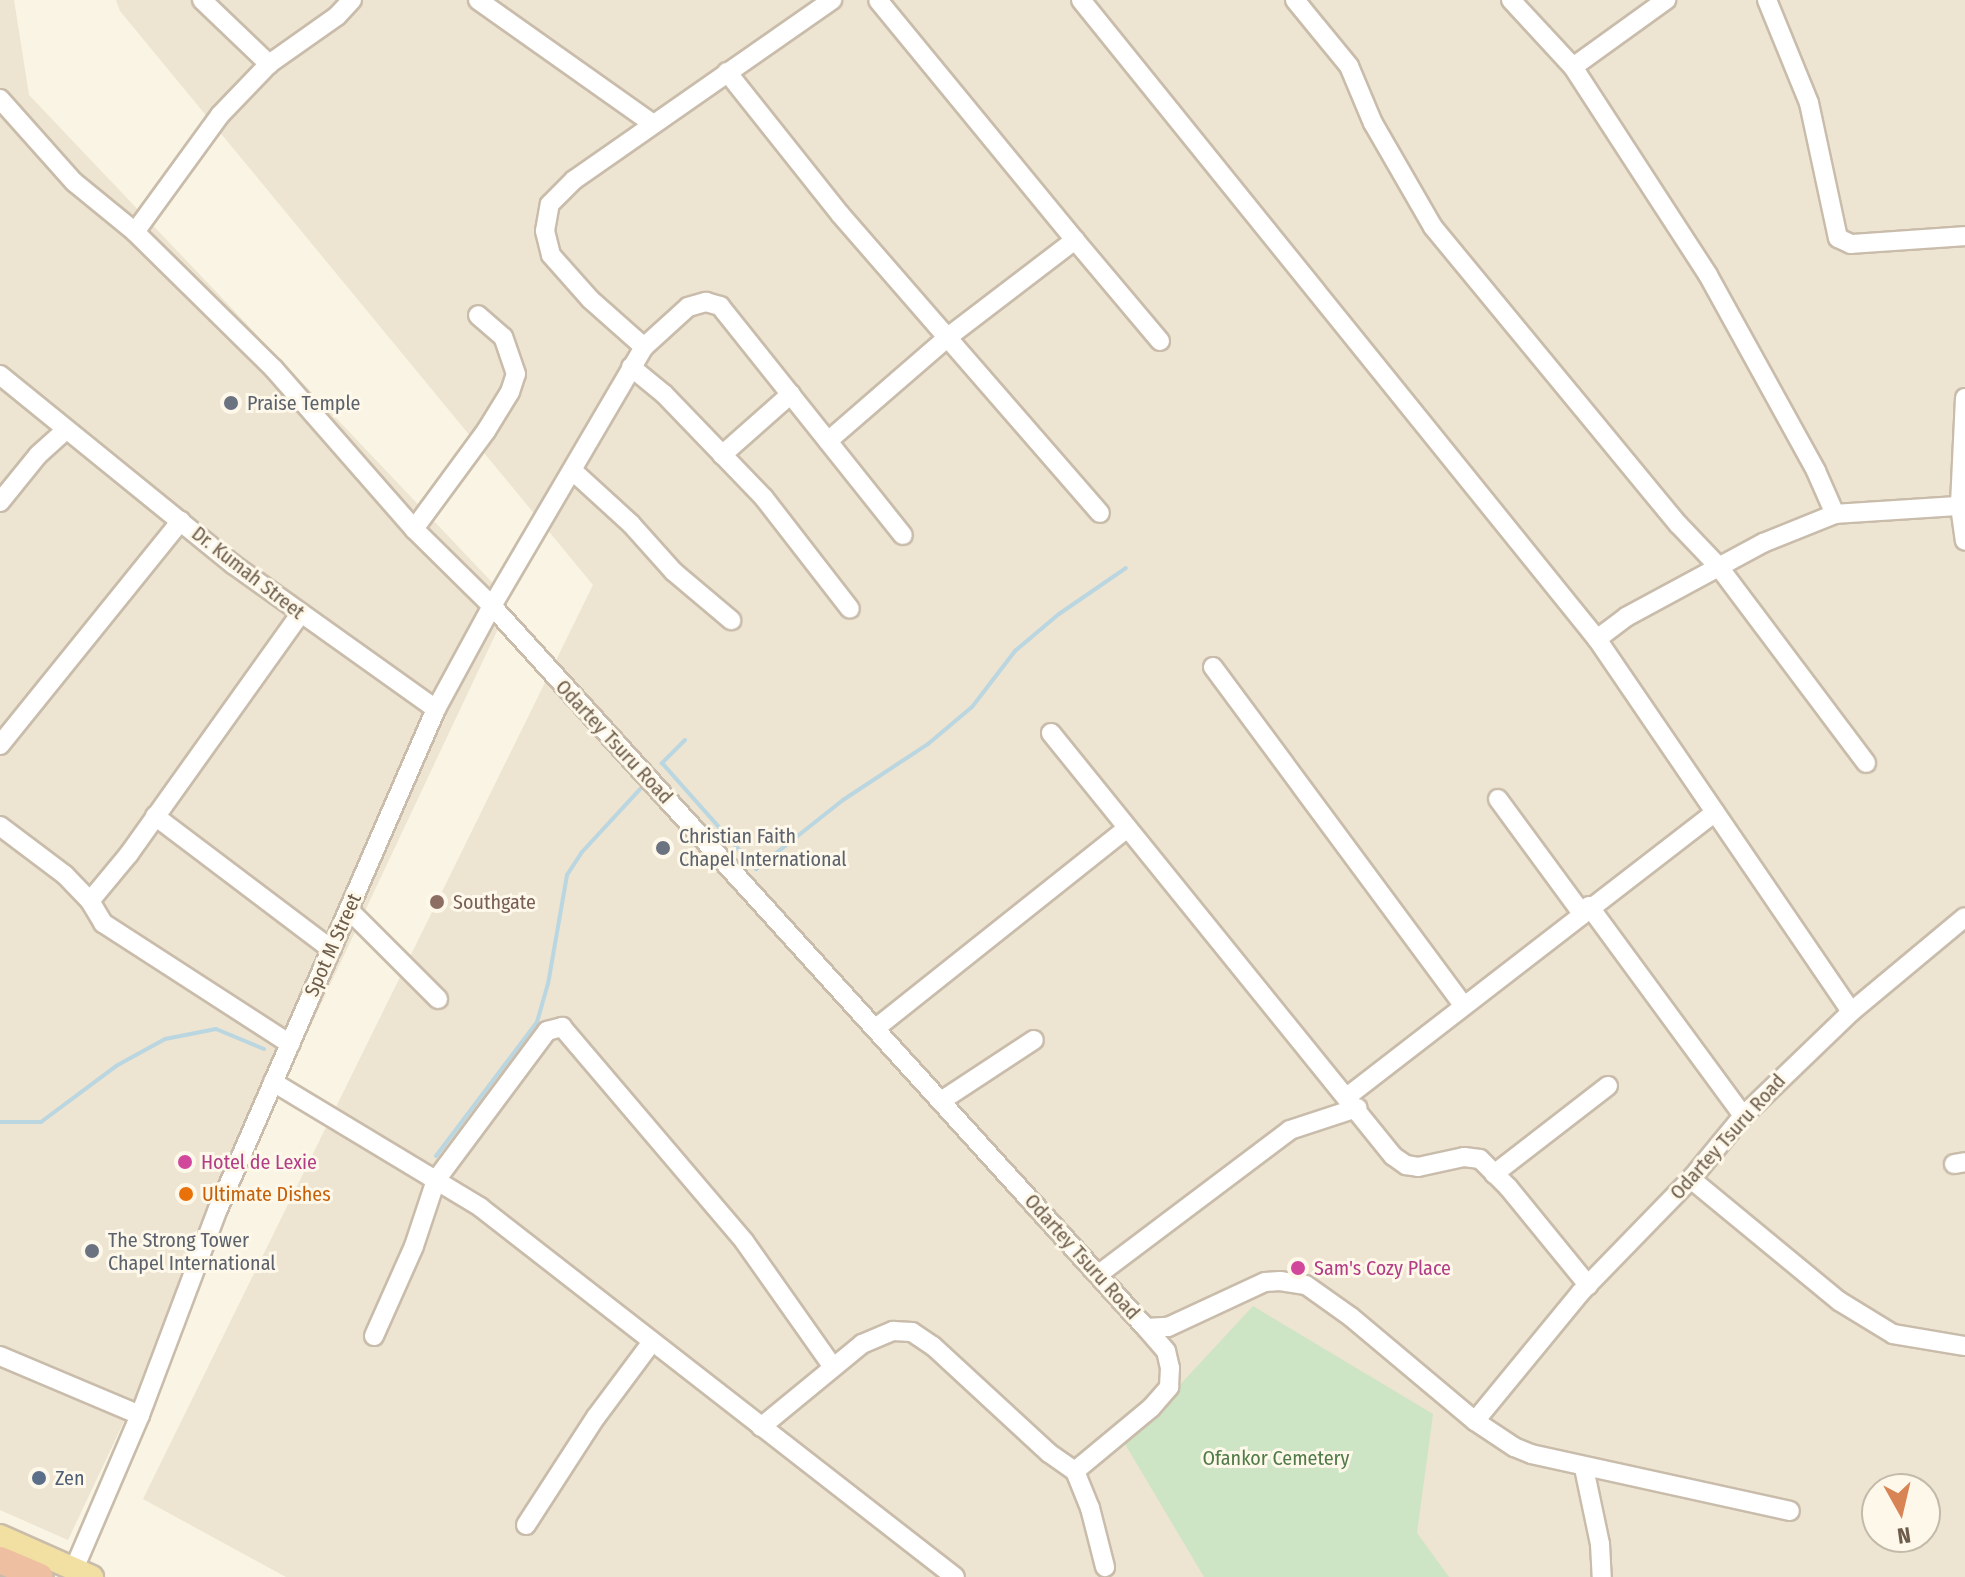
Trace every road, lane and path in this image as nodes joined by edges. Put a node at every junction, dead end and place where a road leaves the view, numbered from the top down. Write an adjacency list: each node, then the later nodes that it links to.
1 (202, 0): 11 (street)
2 (352, 0): 11 (street)
3 (478, 0): 15 (street)
4 (832, 0): 13 (street)
5 (878, 0): 18 (street)
6 (1081, 0): 44 (street)
7 (1295, 0): 39 (street)
8 (1511, 0): 12 (street)
9 (1666, 0): 12 (street)
10 (1767, 0): 17 (street)
11 (269, 64): 16 (street)
12 (1573, 67): 34 (street)
13 (727, 72): 15 (street); 20 (street)
14 (0, 99): 16 (street, Odartey Tsuru Road)
15 (653, 124): 22 (street)
16 (135, 232): 36 (street, Odartey Tsuru Road)
17 (1965, 236)
18 (1075, 240): 20 (street); 21 (street)
19 (478, 315): 36 (street)
20 (948, 337): 28 (street); 33 (street)
21 (1160, 341)
22 (644, 347): 23 (street, Spot M Street); 25 (street, Spot M Street)
23 (631, 367): 29 (street); 30 (street, Spot M Street)
24 (0, 375): 27 (street, Dr. Kumah Street)
25 (791, 394): 28 (street); 29 (street)
26 (1965, 398): 32 (street)
27 (66, 430): 31 (street); 35 (street, Dr. Kumah Street)
28 (828, 441): 37 (street)
29 (722, 455): 41 (street)
30 (573, 471): 40 (street, Spot M Street); 43 (street)
31 (0, 502)
32 (1960, 506): 34 (street); 38 (street)
33 (1100, 513)
34 (1835, 514): 39 (street)
35 (181, 521): 42 (street, Dr. Kumah Street); 48 (street)
36 (414, 529): 40 (street, Odartey Tsuru Road)
37 (903, 535)
38 (1965, 541)
39 (1719, 567): 44 (street); 49 (street)
40 (492, 606): 46 (street, Spot M Street); 63 (street, Odartey Tsuru Road)
41 (850, 609)
42 (300, 614): 46 (street, Dr. Kumah Street); 52 (street)
43 (731, 620)
44 (1597, 639): 51 (street)
45 (1213, 667): 61 (street)
46 (436, 709): 57 (street, Spot M Street)
47 (1051, 733): 54 (street)
48 (0, 745)
49 (1866, 763)
50 (1498, 799): 56 (street)
51 (1715, 812): 56 (street); 62 (street)
52 (155, 816): 55 (street); 59 (street)
53 (0, 826): 55 (street)
54 (1126, 829): 63 (street); 69 (street)
55 (90, 901): 65 (street)
56 (1585, 909): 61 (street); 70 (street)
57 (349, 910): 59 (street, Spot M Street); 60 (street)
58 (1965, 917): 62 (street, Odartey Tsuru Road)
59 (331, 949): 65 (street, Spot M Street)
60 (438, 999)
61 (1463, 1005): 69 (street)
62 (1851, 1012): 70 (street, Odartey Tsuru Road)
63 (876, 1028): 68 (street, Odartey Tsuru Road)
64 (1034, 1040): 68 (street)
65 (290, 1044): 66 (street, Spot M Street)
66 (273, 1082): 73 (street); 82 (street, Spot M Street)
67 (1608, 1086): 71 (street)
68 (941, 1101): 74 (street, Odartey Tsuru Road)
69 (1352, 1102): 71 (street); 74 (street)
70 (1743, 1116): 72 (street, Odartey Tsuru Road)
71 (1494, 1174): 75 (street)
72 (1691, 1179): 75 (street, Odartey Tsuru Road); 79 (street)
73 (436, 1180): 77 (street); 78 (street); 81 (street)
74 (1099, 1274): 76 (street, Odartey Tsuru Road)
75 (1588, 1285): 83 (street, Odartey Tsuru Road)
76 (1146, 1328): 83 (street, Odartey Tsuru Road); 86 (street)
77 (374, 1336)
78 (652, 1342): 84 (street); 88 (street)
79 (1965, 1346)
80 (0, 1356): 82 (street)
81 (833, 1367): 84 (street); 86 (street)
82 (140, 1415): 92 (street, Spot M Street)
83 (1475, 1421): 85 (street)
84 (761, 1427): 94 (street)
85 (1584, 1468): 87 (street); 95 (street)
86 (1075, 1471): 91 (street)
87 (1790, 1511)
88 (526, 1525)
89 (0, 1536): 92 (main road)
90 (0, 1560): 93 (highway)
91 (1105, 1567)
92 (83, 1573)
93 (40, 1577)
94 (955, 1577)
95 (1602, 1577)

